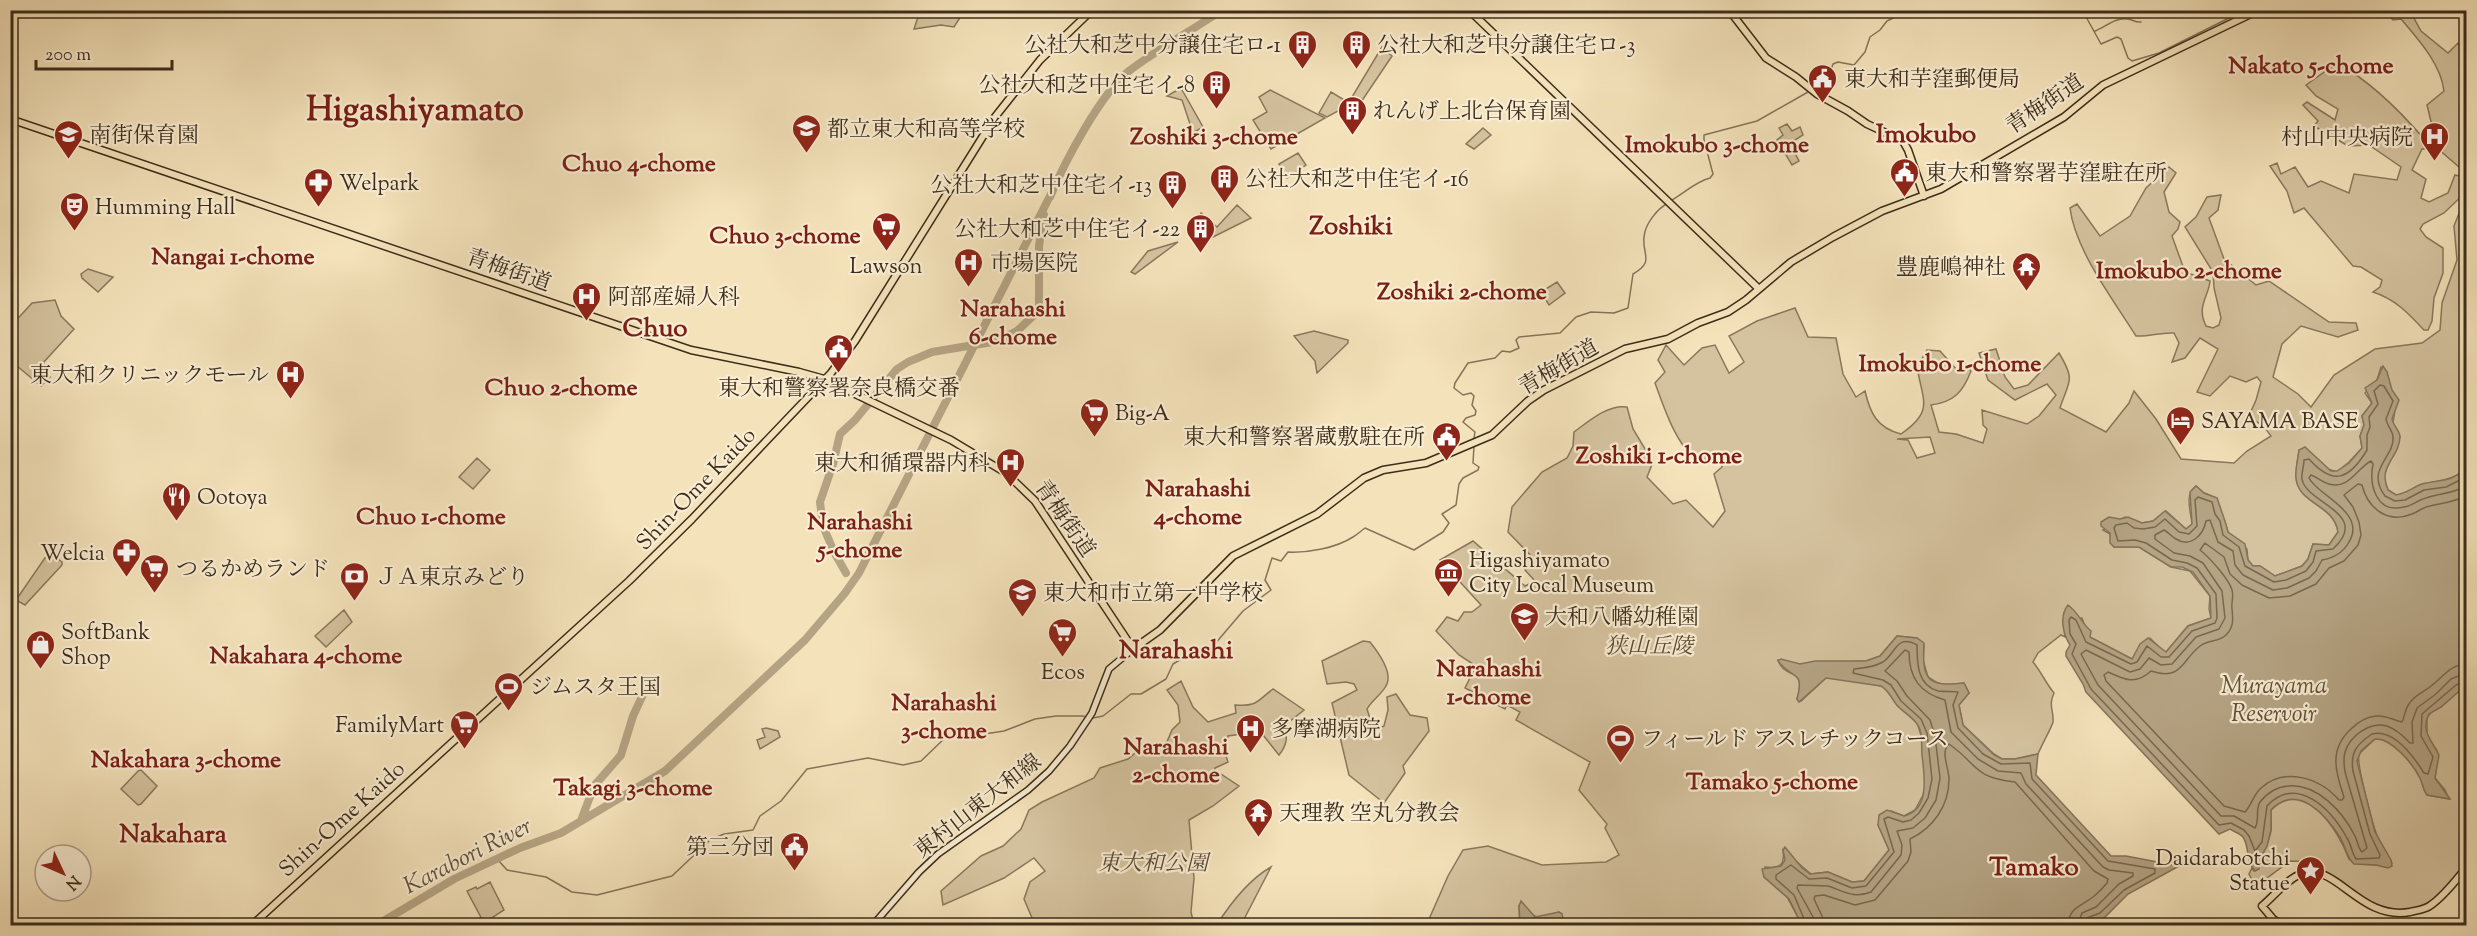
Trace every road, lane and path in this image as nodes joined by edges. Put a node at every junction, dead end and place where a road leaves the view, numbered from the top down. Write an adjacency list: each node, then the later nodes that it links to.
1 (1092, 10): 8 (main road, Shin-Ome Kaido)
2 (1468, 10): 7 (main road)
3 (1729, 10): 6 (main road)
4 (2259, 10): 6 (main road, 青梅街道)
5 (10, 119): 8 (main road, 青梅街道)
6 (1924, 196): 7 (main road, 青梅街道)
7 (1759, 289): 9 (main road, 青梅街道)
8 (824, 379): 9 (main road, 青梅街道); 11 (main road, Shin-Ome Kaido)
9 (1133, 649): 12 (main road, 東村山東大和線)
10 (2466, 868): 13 (main road)
11 (251, 926)
12 (872, 926)
13 (2284, 926)

